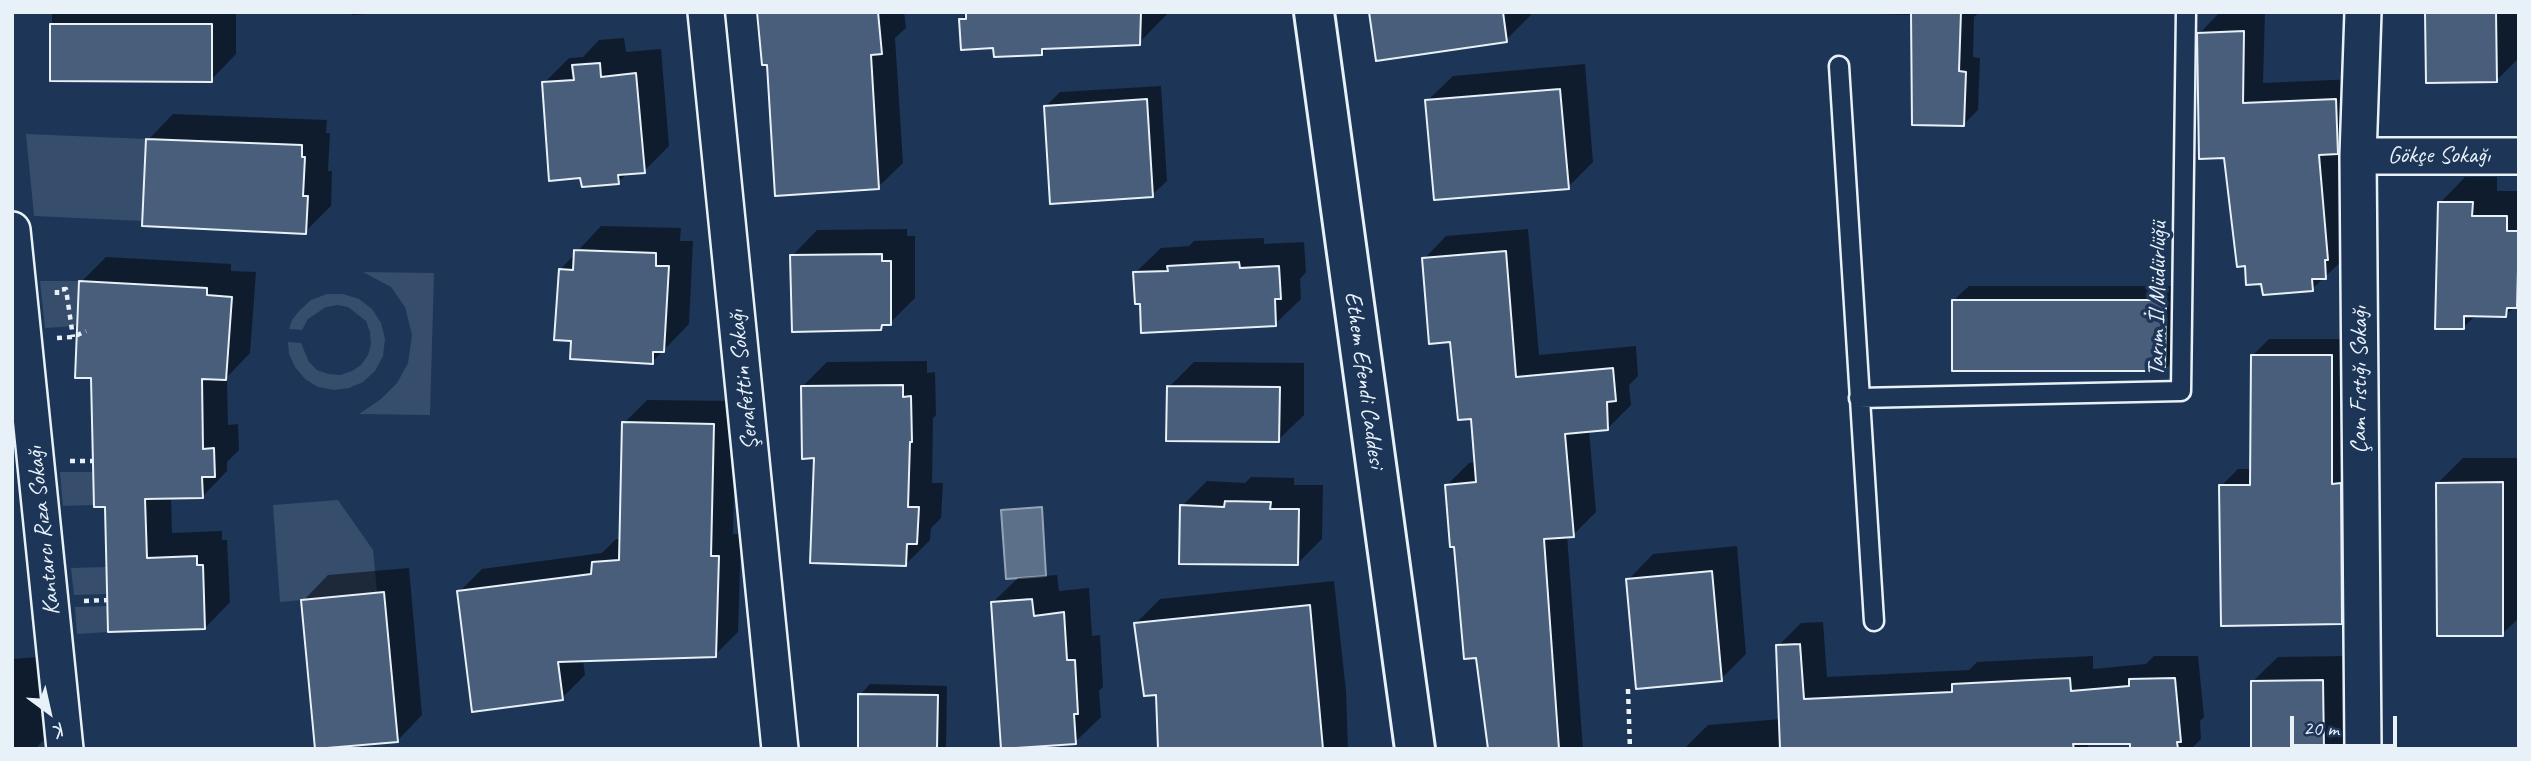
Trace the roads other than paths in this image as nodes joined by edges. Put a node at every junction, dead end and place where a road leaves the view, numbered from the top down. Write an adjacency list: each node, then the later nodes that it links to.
1 (706, 12): 12 (street, Şerafettin Sokağı)
2 (1314, 12): 13 (main road, Ethem Efendi Caddesi)
3 (2186, 12): 9 (lane, Tarım İl Müdürlüğü)
4 (2363, 12): 6 (street, Çam Fıstığı Sokağı)
5 (1839, 66): 9 (lane)
6 (2358, 156): 7 (street, Gökçe Sokağı); 14 (street, Çam Fıstığı Sokağı)
7 (2519, 156)
8 (12, 230): 11 (street, Kantarcı Rıza Sokağı)
9 (1859, 398): 10 (lane)
10 (1874, 621)
11 (65, 749)
12 (780, 749)
13 (1415, 749)
14 (2363, 749)

